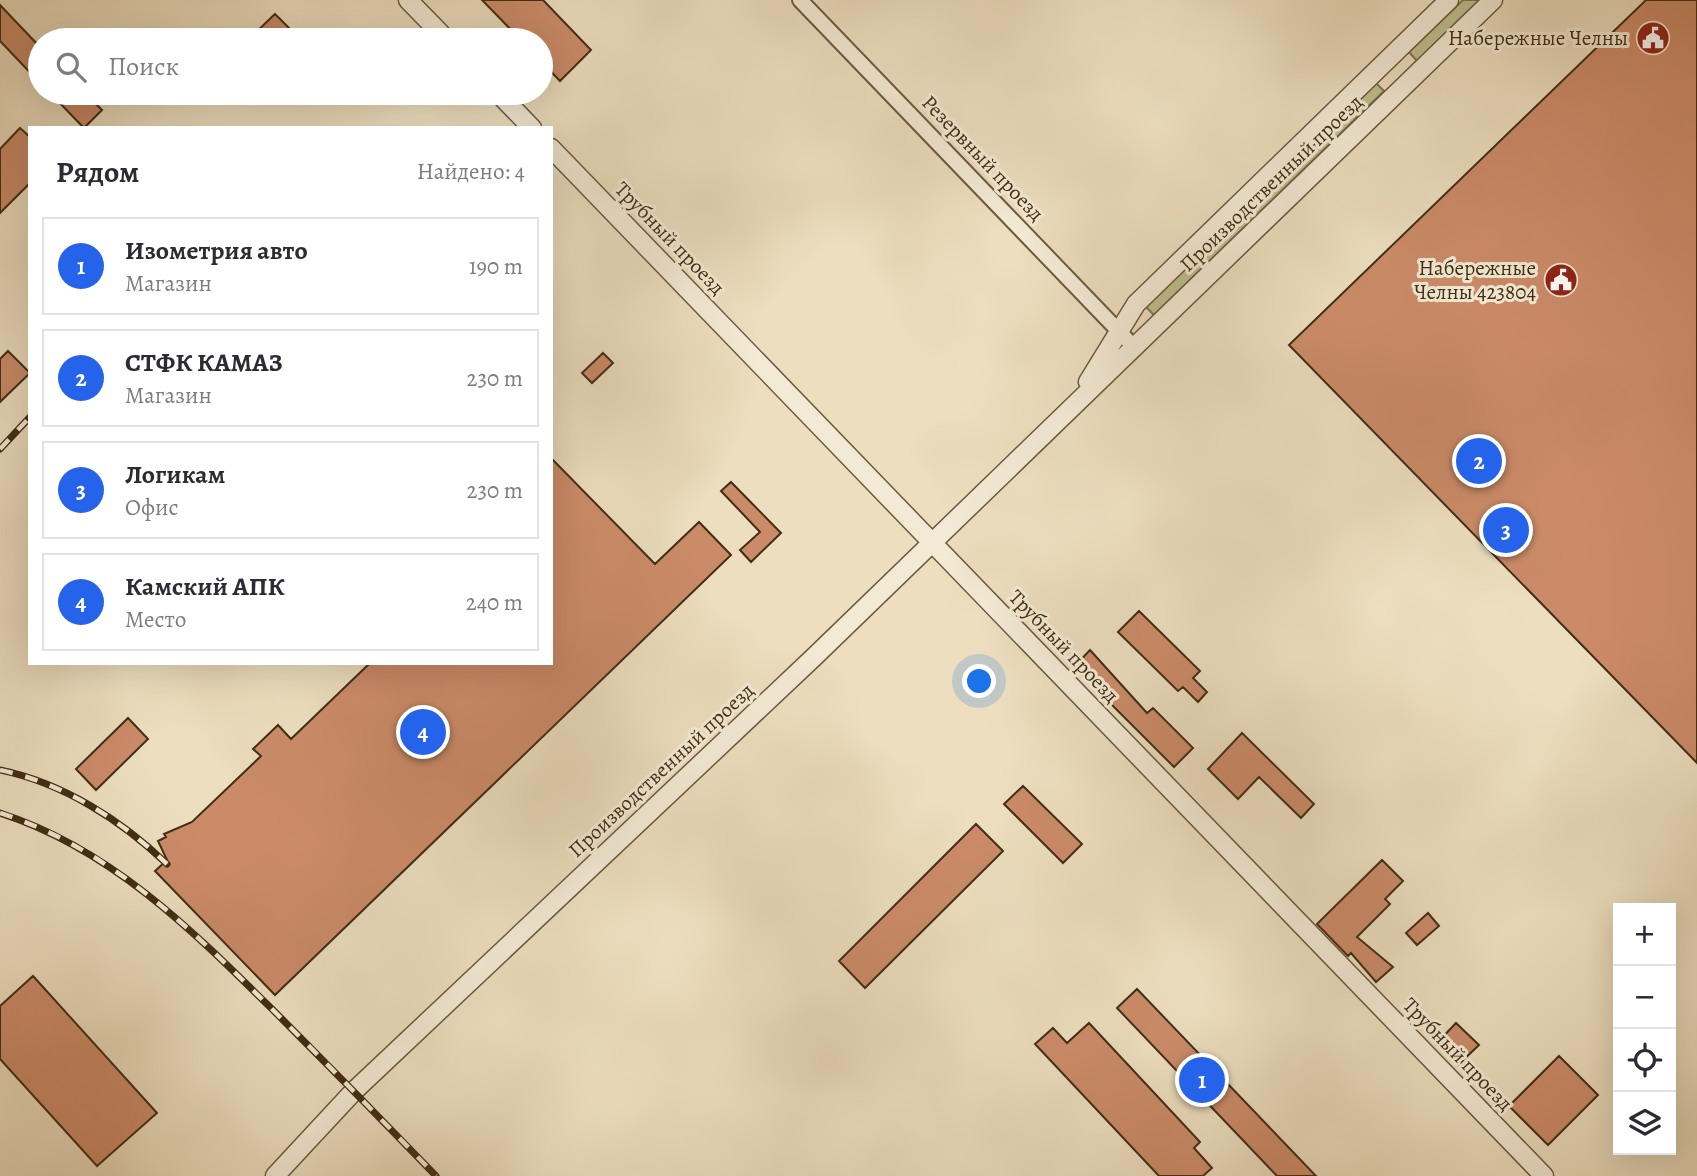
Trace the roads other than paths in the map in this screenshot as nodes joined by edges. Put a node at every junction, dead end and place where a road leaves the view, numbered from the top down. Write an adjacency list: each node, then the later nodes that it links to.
1 (408, 0): 5 (street)
2 (800, 0): 11 (street, Резервный проезд)
3 (1449, 0): 6 (street, Производственный проезд)
4 (1493, 0): 7 (street, Производственный проезд)
5 (435, 28)
6 (1387, 61): 7 (street); 11 (street, Производственный проезд)
7 (1408, 82): 12 (street, Производственный проезд)
8 (510, 105): 9 (street)
9 (530, 126)
10 (553, 150): 14 (street, Трубный проезд)
11 (1119, 331): 12 (street, Резервный проезд); 13 (street, Производственный проезд)
12 (1134, 347): 13 (street, Производственный проезд)
13 (1079, 398): 14 (street, Производственный проезд)
14 (931, 541): 15 (street, Производственный проезд); 16 (street, Трубный проезд)
15 (275, 1176)
16 (1544, 1176)

